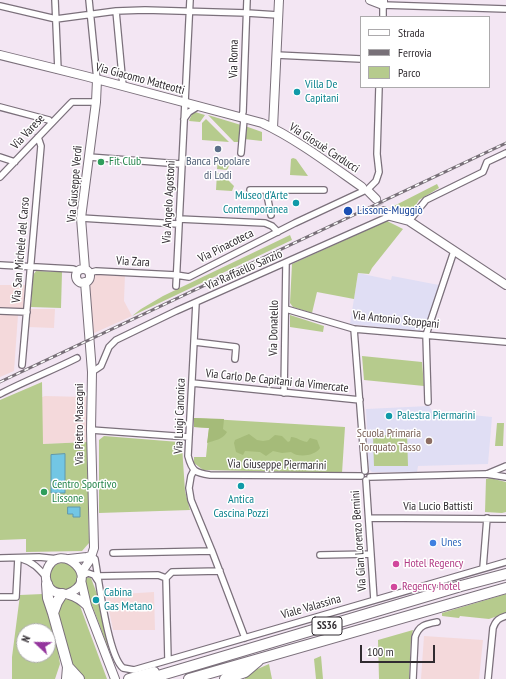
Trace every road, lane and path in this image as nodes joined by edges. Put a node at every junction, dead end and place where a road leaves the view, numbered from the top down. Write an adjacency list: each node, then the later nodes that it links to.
1 (55, 0): 19 (street)
2 (89, 0): 16 (street)
3 (190, 0): 14 (street, Via Angelo Agostoni)
4 (247, 0): 15 (street, Via Roma)
5 (279, 0): 17 (street)
6 (370, 0): 8 (street)
7 (475, 0): 11 (street)
8 (383, 2): 9 (street); 18 (street)
9 (431, 3): 11 (street)
10 (1, 5): 19 (street)
11 (475, 7): 12 (street)
12 (506, 9)
13 (116, 11): 14 (street); 16 (street); 25 (street)
14 (189, 11): 15 (street); 28 (street, Via Angelo Agostoni)
15 (246, 13): 17 (street); 32 (street, Via Roma)
16 (90, 15): 19 (street); 24 (street)
17 (278, 15): 21 (street)
18 (383, 16)
19 (56, 18): 23 (street)
20 (0, 55): 23 (street, Via Giacomo Matteotti)
21 (276, 55): 22 (street); 34 (street)
22 (360, 59)
23 (58, 70): 24 (street, Via Giacomo Matteotti)
24 (97, 80): 25 (street, Via Giacomo Matteotti); 27 (street, Via Giuseppe Verdi)
25 (123, 86): 28 (street, Via Giacomo Matteotti)
26 (380, 88): 46 (street)
27 (96, 102): 33 (street, Via Varese); 39 (street, Via Giuseppe Verdi)
28 (185, 104): 29 (street, Via Giacomo Matteotti); 31 (street, Via Angelo Agostoni)
29 (197, 107): 31 (street); 32 (street, Via Giacomo Matteotti)
30 (0, 108): 33 (street)
31 (184, 119): 41 (street, Via Angelo Agostoni)
32 (243, 119): 34 (street, Via Giacomo Matteotti); 36 (street, Via Roma)
33 (51, 123): 35 (street, Via Varese)
34 (273, 128): 46 (street, Via Giosuè Carducci)
35 (38, 137): 40 (street, Via Varese); 57 (street, Via San Michele del Carso)
36 (241, 153)
37 (506, 153): 51 (street)
38 (0, 157): 40 (street)
39 (89, 157): 41 (street); 50 (street, Via Giuseppe Verdi)
40 (15, 162): 42 (street, Via Varese)
41 (181, 164): 52 (street, Via Angelo Agostoni)
42 (0, 177)
43 (250, 190): 44 (street)
44 (266, 190): 45 (street); 49 (street)
45 (324, 190)
46 (366, 190): 47 (street, Via Giosuè Carducci); 53 (street, Via Pinacoteca)
47 (376, 199)
48 (387, 214): 51 (street); 55 (street, Via Raffaello Sanzio)
49 (271, 215)
50 (82, 218): 52 (street); 58 (street, Via Giuseppe Verdi)
51 (409, 221): 54 (street)
52 (178, 222): 53 (street); 59 (street, Via Angelo Agostoni)
53 (278, 232): 59 (street, Via Pinacoteca)
54 (454, 251): 62 (street); 68 (street)
55 (286, 263): 63 (street, Via Raffaello Sanzio); 64 (street, Via Donatello)
56 (0, 265): 57 (street, Via Zara)
57 (30, 266): 58 (street, Via Zara); 66 (street, Via San Michele del Carso)
58 (84, 271): 59 (street, Via Zara); 60 (street, Via Giuseppe Verdi); 60 (street, Via Giuseppe Verdi)
59 (176, 275): 61 (street, Via Angelo Agostoni)
60 (85, 282): 75 (street, Via Giuseppe Verdi)
61 (176, 286)
62 (506, 286)
63 (196, 303): 69 (street, Via Luigi Canonica); 71 (street, Via Raffaello Sanzio)
64 (286, 309): 67 (street, Via Antonio Stoppani); 77 (street, Via Donatello)
65 (0, 311): 66 (street)
66 (27, 312): 74 (street, Via San Michele del Carso)
67 (354, 329): 68 (street, Via Antonio Stoppani); 79 (street)
68 (426, 334): 70 (street, Via Antonio Stoppani); 80 (street)
69 (195, 342): 73 (street); 76 (street, Via Luigi Canonica)
70 (506, 342)
71 (109, 347): 75 (street, Via Pietro Mascagni)
72 (77, 358): 78 (street)
73 (235, 360)
74 (22, 364)
75 (92, 372): 81 (street, Via Pietro Mascagni)
76 (192, 383): 77 (street, Via Carlo De Capitani da Vimercate); 82 (street, Via Luigi Canonica)
77 (284, 392): 79 (street, Via Carlo De Capitani da Vimercate)
78 (0, 394)
79 (360, 400): 85 (street)
80 (428, 402)
81 (91, 430): 82 (street); 97 (street, Via Pietro Mascagni)
82 (189, 437): 84 (street, Via Luigi Canonica)
83 (506, 466): 86 (street)
84 (194, 470): 87 (street, Via Giuseppe Piermarini); 93 (street)
85 (365, 471): 87 (street); 89 (street)
86 (486, 474): 88 (street); 89 (street)
87 (361, 476): 89 (street)
88 (506, 477)
89 (368, 478): 90 (street, Via Gian Lorenzo Bernini)
90 (369, 518): 91 (street, Via Lucio Battisti); 95 (street, Via Gian Lorenzo Bernini)
91 (486, 518): 92 (street, Via Lucio Battisti); 103 (street)
92 (506, 519)
93 (212, 551): 94 (street); 104 (street)
94 (113, 553)
95 (371, 554): 96 (street); 114 (street, Via Gian Lorenzo Bernini)
96 (320, 555)
97 (91, 556): 101 (street); 106 (street, Via Pietro Mascagni); 107 (street, Via Pietro Mascagni)
98 (0, 558): 99 (street)
99 (18, 558): 100 (street); 109 (street); 113 (street)
100 (58, 559): 101 (street); 109 (street)
101 (68, 559): 106 (street)
102 (506, 562): 103 (street, Viale Valassina)
103 (484, 568): 114 (street, Viale Valassina)
104 (220, 571): 108 (street); 119 (street)
105 (506, 574): 120 (highway, SS36)
106 (81, 576): 110 (street); 112 (street, Via Pietro Mascagni); 115 (street)
107 (98, 576): 108 (street); 110 (street, Via Pietro Mascagni)
108 (166, 578): 122 (street)
109 (46, 580): 112 (street); 116 (highway)
110 (99, 584): 124 (street, Via Pietro Mascagni)
111 (506, 588): 121 (highway, SS36)
112 (65, 594): 115 (street); 116 (highway)
113 (0, 597)
114 (374, 600): 119 (street, Viale Valassina)
115 (87, 606): 129 (street)
116 (53, 613): 123 (highway)
117 (506, 616): 134 (street)
118 (437, 622): 125 (street)
119 (246, 638): 122 (street, Viale Valassina)
120 (234, 654): 130 (highway); 131 (highway, SS36)
121 (262, 658): 132 (highway, SS36); 133 (highway)
122 (168, 660): 124 (street, Viale Valassina)
123 (67, 663): 126 (highway); 127 (highway); 128 (highway)
124 (123, 668)
125 (413, 678)
126 (61, 679)
127 (67, 679)
128 (79, 679)
129 (115, 679)
130 (129, 679)
131 (148, 679)
132 (189, 679)
133 (225, 679)
134 (488, 679)

